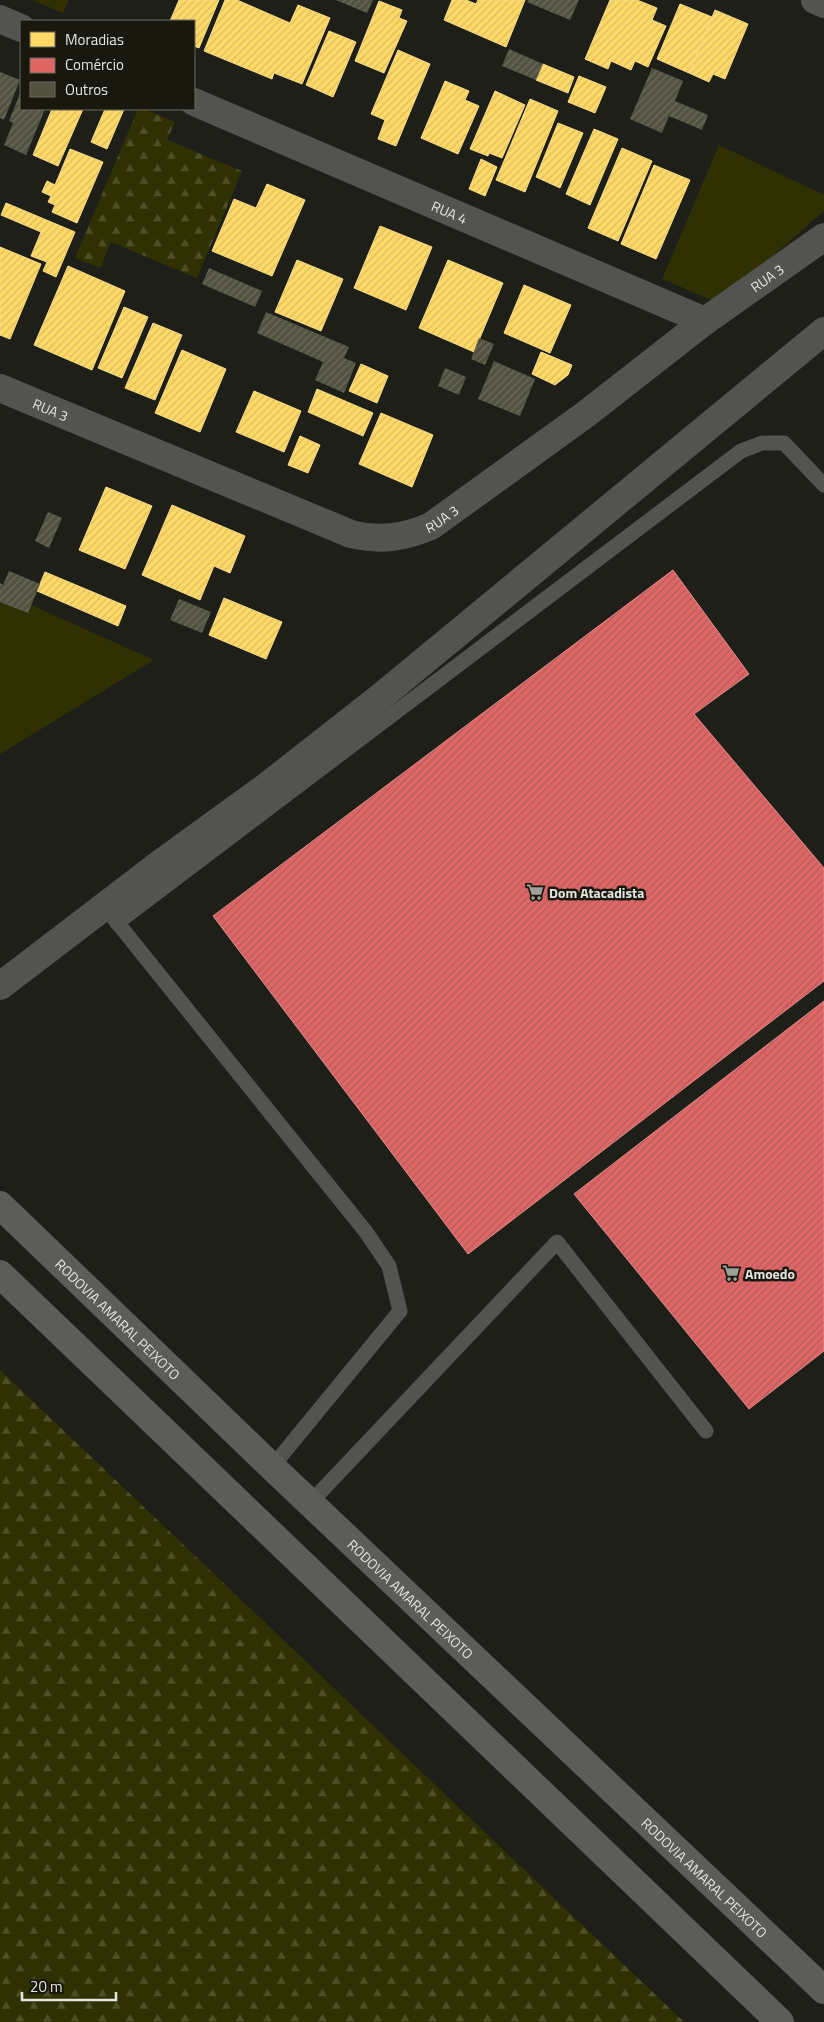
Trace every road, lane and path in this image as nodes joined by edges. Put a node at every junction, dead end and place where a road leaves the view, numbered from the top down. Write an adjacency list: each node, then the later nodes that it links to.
1 (815, 0): 2 (street)
2 (824, 4)
3 (0, 19): 4 (street)
4 (20, 28)
5 (195, 102): 7 (street, RUA 4)
6 (824, 237): 7 (street, RUA 3)
7 (705, 321): 9 (street, RUA 3)
8 (824, 331): 11 (street)
9 (0, 388)
10 (824, 485): 11 (lane)
11 (111, 915): 12 (street); 16 (lane)
12 (0, 986)
13 (0, 1205): 16 (highway, RODOVIA AMARAL PEIXOTO)
14 (0, 1274): 19 (highway)
15 (706, 1431): 17 (lane)
16 (272, 1467): 17 (highway, RODOVIA AMARAL PEIXOTO)
17 (310, 1503): 18 (highway, RODOVIA AMARAL PEIXOTO)
18 (824, 1990)
19 (780, 2022)

